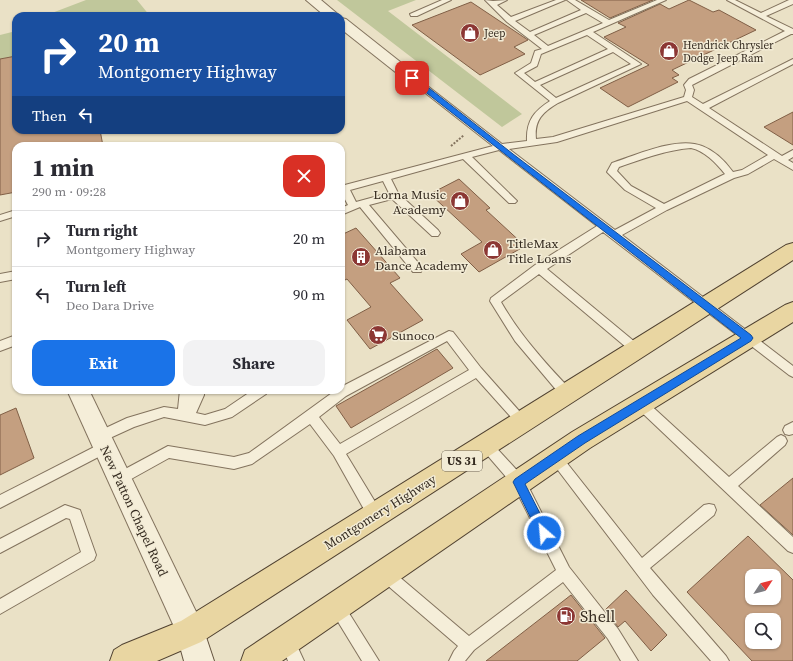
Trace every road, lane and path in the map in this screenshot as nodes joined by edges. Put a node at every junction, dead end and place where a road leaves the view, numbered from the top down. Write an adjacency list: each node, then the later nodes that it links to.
1 (313, 0): 11 (street)
2 (448, 0): 12 (lane)
3 (504, 0): 9 (lane)
4 (562, 0): 14 (lane)
5 (570, 0): 10 (lane)
6 (663, 0): 15 (lane)
7 (732, 0): 13 (lane)
8 (793, 0): 13 (lane)
9 (490, 2): 14 (lane)
10 (587, 10): 15 (lane); 19 (lane)
11 (328, 12)
12 (414, 14)
13 (760, 16): 18 (lane)
14 (510, 20): 19 (lane)
15 (608, 24): 17 (lane)
16 (345, 25): 23 (street)
17 (587, 32): 20 (lane); 21 (lane)
18 (792, 32): 25 (lane)
19 (528, 35): 20 (lane)
20 (547, 49): 24 (lane)
21 (614, 49): 24 (lane); 26 (lane)
22 (793, 61): 27 (lane)
23 (412, 78): 28 (lane)
24 (534, 85): 26 (lane)
25 (688, 98): 27 (lane); 29 (lane)
26 (555, 101): 29 (lane)
27 (702, 108): 34 (lane)
28 (476, 129): 30 (lane); 31 (path)
29 (532, 143): 30 (lane)
30 (499, 147): 33 (lane); 47 (lane)
31 (448, 148)
32 (793, 153): 34 (lane)
33 (465, 156): 37 (lane); 41 (lane)
34 (779, 158): 35 (lane); 36 (lane)
35 (793, 167)
36 (731, 175): 43 (lane); 43 (lane)
37 (386, 177): 38 (lane); 40 (lane)
38 (345, 188)
39 (345, 192): 42 (lane)
40 (394, 196): 42 (lane); 48 (lane)
41 (512, 201)
42 (358, 205): 44 (lane); 52 (lane)
43 (664, 208): 49 (lane)
44 (345, 210)
45 (12, 214): 46 (lane)
46 (0, 218)
47 (603, 227): 49 (lane); 51 (lane)
48 (435, 233)
49 (614, 235): 55 (lane)
50 (793, 250): 55 (main road, Montgomery Highway / US 31)
51 (539, 268): 60 (lane); 69 (lane)
52 (417, 269)
53 (12, 276): 54 (lane)
54 (0, 278)
55 (706, 306): 57 (lane); 60 (main road, Montgomery Highway / US 31)
56 (793, 311): 57 (main road)
57 (748, 338): 62 (lane); 70 (main road)
58 (12, 342): 59 (lane)
59 (0, 346)
60 (637, 350): 69 (main road, Montgomery Highway / US 31)
61 (477, 371): 63 (lane); 73 (lane); 77 (lane)
62 (793, 372)
63 (345, 390)
64 (80, 394): 75 (street, New Patton Chapel Road)
65 (186, 394): 71 (lane)
66 (198, 394): 71 (lane)
67 (256, 394): 71 (lane)
68 (339, 394): 72 (lane)
69 (567, 394): 73 (main road, Montgomery Highway / US 31)
70 (641, 404): 78 (main road); 81 (lane)
71 (186, 416): 75 (lane)
72 (311, 416): 77 (lane); 79 (lane)
73 (523, 422): 76 (main road, Montgomery Highway / US 31)
74 (781, 441): 81 (lane)
75 (101, 442): 79 (street, New Patton Chapel Road); 82 (lane)
76 (486, 445): 80 (lane); 84 (main road, Montgomery Highway / US 31)
77 (338, 452): 84 (lane)
78 (555, 457): 80 (main road); 87 (lane)
79 (119, 479): 92 (street, New Patton Chapel Road)
80 (519, 482): 88 (lane); 89 (main road)
81 (728, 486): 86 (lane)
82 (0, 502)
83 (709, 510): 87 (lane)
84 (375, 515): 92 (main road, Montgomery Highway / US 31)
85 (0, 546): 91 (lane)
86 (793, 546)
87 (641, 567): 101 (lane)
88 (564, 572): 93 (lane); 100 (lane)
89 (384, 573): 90 (main road); 93 (lane)
90 (336, 606): 94 (main road); 98 (lane)
91 (0, 607)
92 (191, 632): 95 (main road, Montgomery Highway / US 31); 96 (main road)
93 (469, 645): 99 (lane)
94 (291, 650): 97 (main road)
95 (125, 661)
96 (199, 661)
97 (256, 661)
98 (371, 661)
99 (457, 661)
100 (630, 661)
101 (720, 661)

